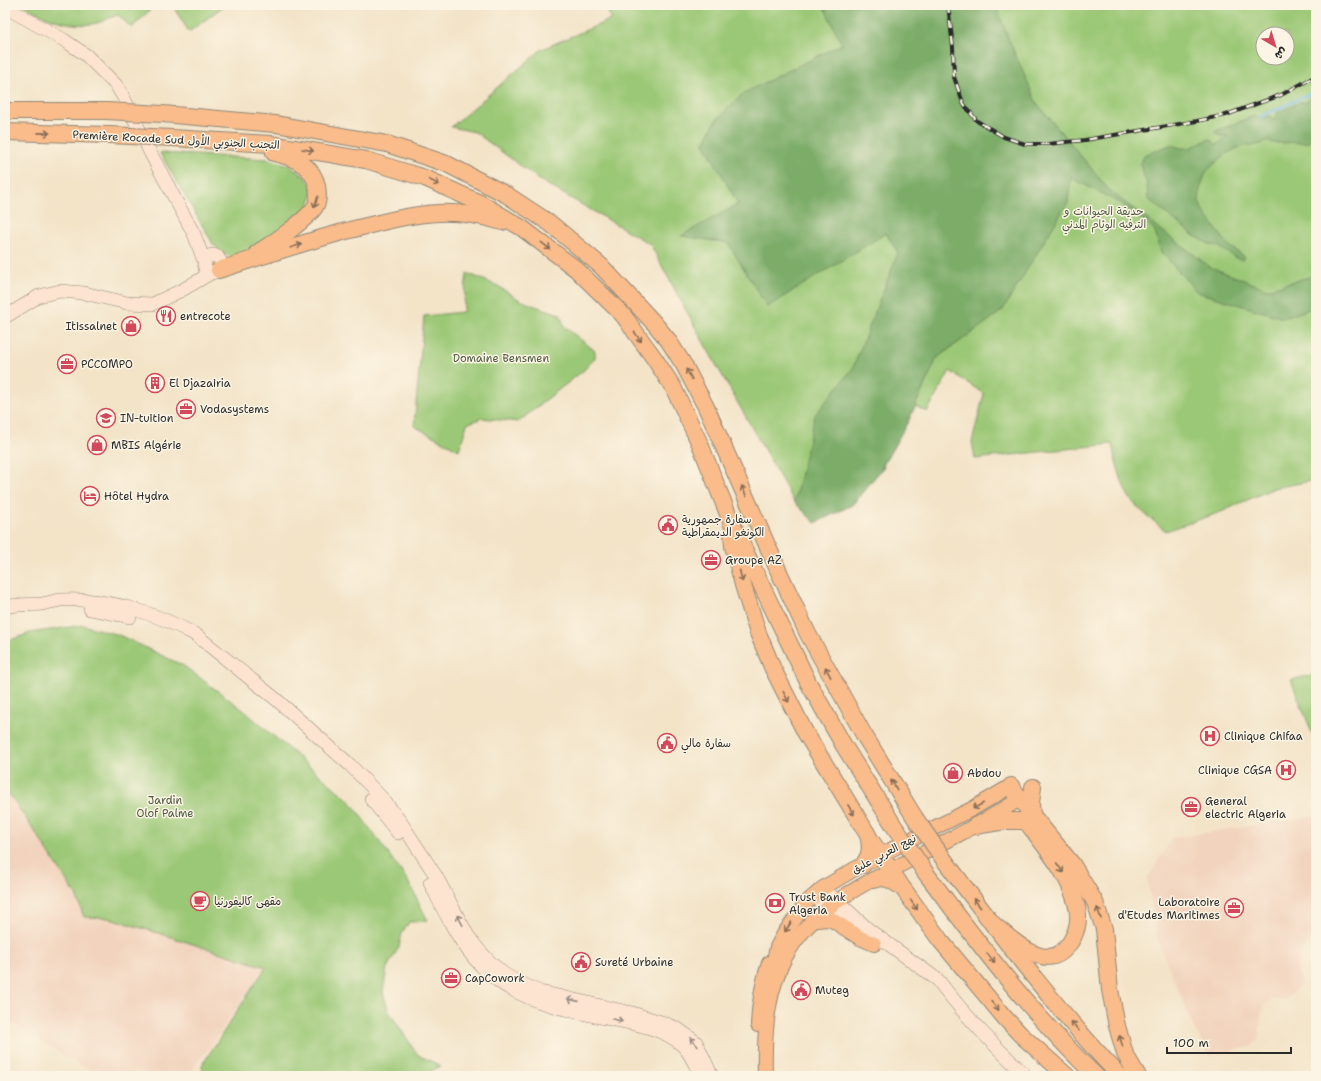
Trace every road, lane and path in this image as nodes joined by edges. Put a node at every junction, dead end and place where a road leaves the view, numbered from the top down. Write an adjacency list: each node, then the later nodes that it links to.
1 (5, 7): 6 (main road)
2 (10, 111): 25 (highway, Première Rocade Sud التجنب الجنوبي الأول, one-way to 2, bridge)
3 (5, 132): 4 (highway, Première Rocade Sud التجنب الجنوبي الأول, one-way to 4, bridge)
4 (172, 138): 5 (highway, Première Rocade Sud التجنب الجنوبي الأول, one-way to 5); 6 (highway, one-way to 6)
5 (522, 228): 6 (highway, one-way to 5); 9 (highway, Première Rocade Sud التجنب الجنوبي الأول, one-way to 9)
6 (212, 264): 7 (main road)
7 (5, 317): 8 (main road)
8 (5, 327)
9 (732, 524): 16 (highway, one-way to 16); 36 (highway, Première Rocade Sud التجنب الجنوبي الأول, one-way to 36, bridge)
10 (5, 606): 30 (main road, one-way to 10)
11 (5, 614): 29 (main road, one-way to 29)
12 (1033, 787): 14 (highway)
13 (1012, 795): 14 (highway); 15 (main road, نهج العربي عليق); 17 (main road, نهج العربي عليق, one-way to 17)
14 (1029, 818): 15 (highway); 25 (highway, one-way to 25); 38 (highway, one-way to 14)
15 (975, 826): 19 (main road, نهج العربي عليق)
16 (868, 836): 17 (highway); 18 (highway)
17 (880, 856): 18 (main road, نهج العربي عليق); 19 (highway)
18 (863, 865): 22 (main road, نهج العربي عليق)
19 (890, 870): 20 (main road, نهج العربي عليق); 21 (highway)
20 (873, 880): 21 (highway); 23 (main road, نهج العربي عليق)
21 (902, 887): 35 (highway, one-way to 35)
22 (818, 892): 23 (main road); 27 (main road, نهج العربي عليق, one-way to 27)
23 (832, 904): 24 (main road, نهج العربي عليق); 26 (main road); 28 (main road)
24 (811, 921): 26 (main road); 27 (main road, نهج العربي عليق)
25 (993, 924): 37 (highway, one-way to 25)
26 (874, 944): 28 (main road)
27 (782, 950): 31 (main road, نهج العربي عليق); 32 (main road, نهج العربي عليق); 33 (main road, نهج العربي عليق)
28 (946, 991): 34 (main road)
29 (701, 1076)
30 (712, 1076)
31 (757, 1076)
32 (764, 1076)
33 (773, 1076)
34 (1026, 1076)
35 (1067, 1076)
36 (1096, 1076)
37 (1120, 1076)
38 (1138, 1076)

